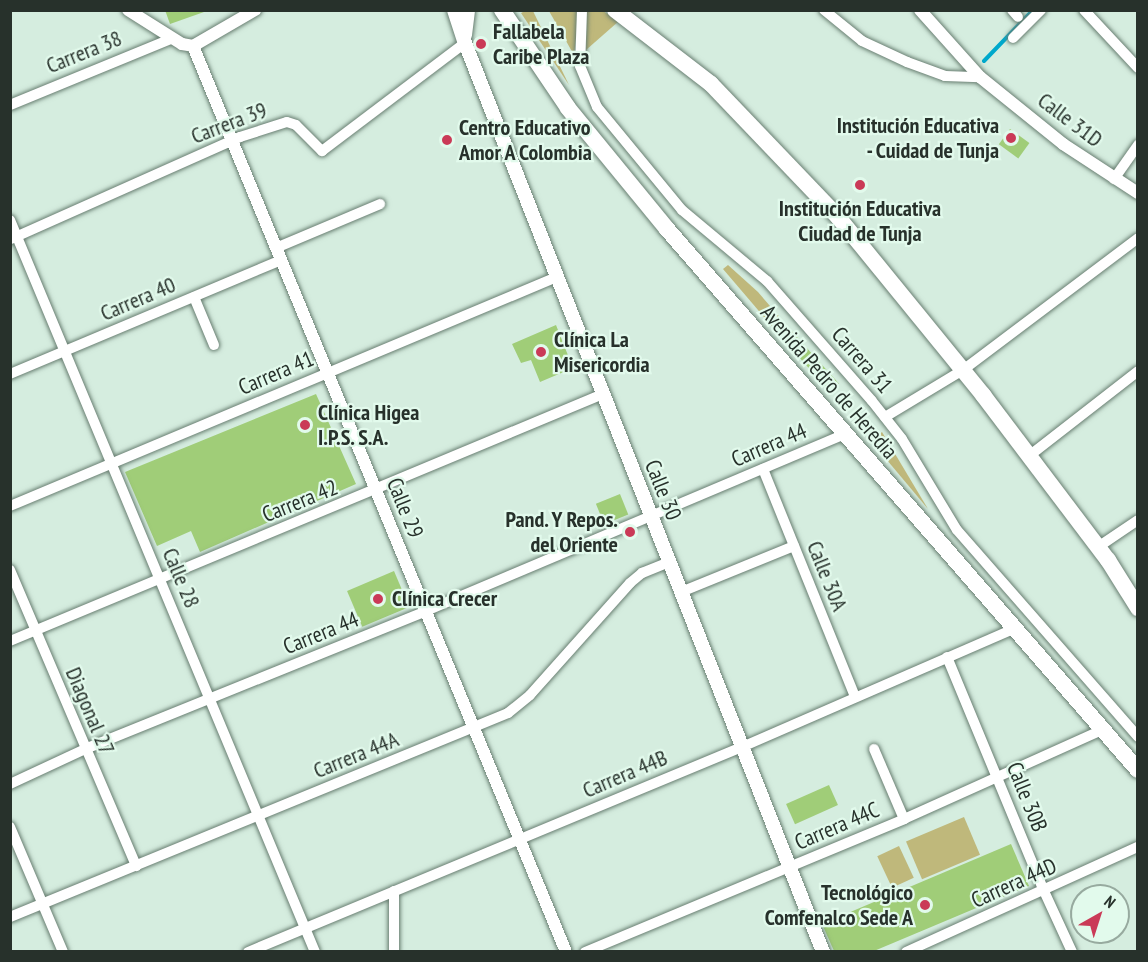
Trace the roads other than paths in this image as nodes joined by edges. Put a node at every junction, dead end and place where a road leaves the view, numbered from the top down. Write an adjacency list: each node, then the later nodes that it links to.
1 (128, 10): 12 (street)
2 (255, 10): 15 (street)
3 (454, 10): 14 (main road, Calle 30)
4 (468, 10): 14 (main road, Calle 30)
5 (582, 10): 37 (street, Carrera 31)
6 (615, 10): 32 (highway)
7 (824, 10): 17 (street)
8 (920, 10): 17 (street, Calle 31D)
9 (1041, 10): 13 (street)
10 (1084, 10): 16 (street)
11 (504, 13): 38 (highway, Avenida Pedro de Heredia)
12 (173, 38): 15 (street); 18 (street, Carrera 38)
13 (1013, 38)
14 (465, 43): 19 (street, Carrera 39); 28 (main road, Calle 30)
15 (193, 46): 19 (street, Calle 29)
16 (1137, 68)
17 (980, 77): 21 (street, Calle 31D)
18 (10, 105)
19 (231, 140): 25 (street, Carrera 39); 27 (street, Calle 29)
20 (1137, 145): 21 (street)
21 (1114, 179): 22 (street, Calle 31D)
22 (1137, 193)
23 (380, 204): 27 (street, Carrera 40)
24 (10, 220): 25 (street, Calle 28)
25 (14, 237): 31 (street, Calle 28)
26 (1137, 238): 32 (street)
27 (278, 254): 29 (street, Carrera 40); 34 (street, Calle 29)
28 (557, 277): 34 (street, Carrera 41); 36 (main road, Calle 30)
29 (194, 297): 30 (street); 31 (street, Carrera 40)
30 (214, 345)
31 (66, 352): 35 (street, Carrera 40); 40 (street, Calle 28)
32 (963, 370): 37 (street); 39 (highway)
33 (1137, 372): 39 (street)
34 (327, 373): 40 (street, Carrera 41); 42 (street, Calle 29)
35 (10, 374)
36 (603, 394): 42 (street, Carrera 42); 44 (main road, Calle 30)
37 (885, 417): 62 (street, Carrera 31)
38 (845, 434): 41 (street, Carrera 44); 54 (highway, Avenida Pedro de Heredia)
39 (1029, 456): 47 (highway)
40 (112, 464): 43 (street, Carrera 41); 50 (street, Calle 28)
41 (763, 470): 44 (street, Carrera 44); 46 (street, Calle 30A)
42 (376, 491): 50 (street, Carrera 42); 53 (street, Calle 29)
43 (10, 506)
44 (651, 516): 48 (main road, Calle 30); 53 (street, Carrera 44)
45 (1137, 520): 47 (street)
46 (794, 546): 51 (street); 58 (street, Calle 30A)
47 (1098, 547): 52 (highway)
48 (669, 562): 51 (main road, Calle 30); 60 (street, Carrera 44A)
49 (10, 570): 55 (street, Diagonal 27)
50 (161, 580): 55 (street, Carrera 42); 59 (street, Calle 28)
51 (681, 592): 63 (main road, Calle 30)
52 (1137, 605)
53 (426, 611): 59 (street, Carrera 44); 60 (street, Calle 29)
54 (1014, 628): 57 (street, Carrera 44B); 61 (highway, Avenida Pedro de Heredia)
55 (34, 630): 56 (street, Carrera 42); 65 (street, Diagonal 27)
56 (10, 641)
57 (947, 657): 58 (street, Carrera 44B); 67 (street, Calle 30B)
58 (855, 697): 63 (street, Carrera 44B)
59 (210, 698): 65 (street, Carrera 44); 69 (street, Calle 28)
60 (474, 729): 69 (street, Carrera 44A); 72 (street, Calle 29)
61 (1102, 730): 66 (highway, Avenida Pedro de Heredia); 67 (street, Carrera 44C)
62 (1137, 737)
63 (742, 747): 72 (street, Carrera 44B); 75 (main road, Calle 30)
64 (874, 748): 70 (street)
65 (85, 749): 68 (street, Carrera 44); 74 (street, Diagonal 27)
66 (1137, 770)
67 (998, 778): 70 (street, Carrera 44C); 77 (street, Calle 30B)
68 (10, 784)
69 (259, 814): 74 (street, Carrera 44A); 80 (street, Calle 28)
70 (904, 819): 75 (street, Carrera 44C)
71 (10, 827): 78 (street)
72 (519, 839): 76 (street, Carrera 44B); 85 (street, Calle 29)
73 (1137, 847): 77 (street, Carrera 44D)
74 (135, 866): 78 (street, Carrera 44A)
75 (790, 867): 86 (street, Carrera 44C); 87 (main road, Calle 30)
76 (394, 891): 80 (street, Carrera 44B); 84 (street)
77 (1044, 891): 88 (street, Carrera 44D); 89 (street, Calle 30B)
78 (43, 904): 79 (street, Carrera 44A); 81 (street)
79 (10, 917)
80 (306, 928): 82 (street, Carrera 44B); 83 (street, Calle 28)
81 (63, 951)
82 (248, 951)
83 (315, 951)
84 (394, 951)
85 (566, 951)
86 (585, 951)
87 (823, 951)
88 (906, 951)
89 (1072, 951)

